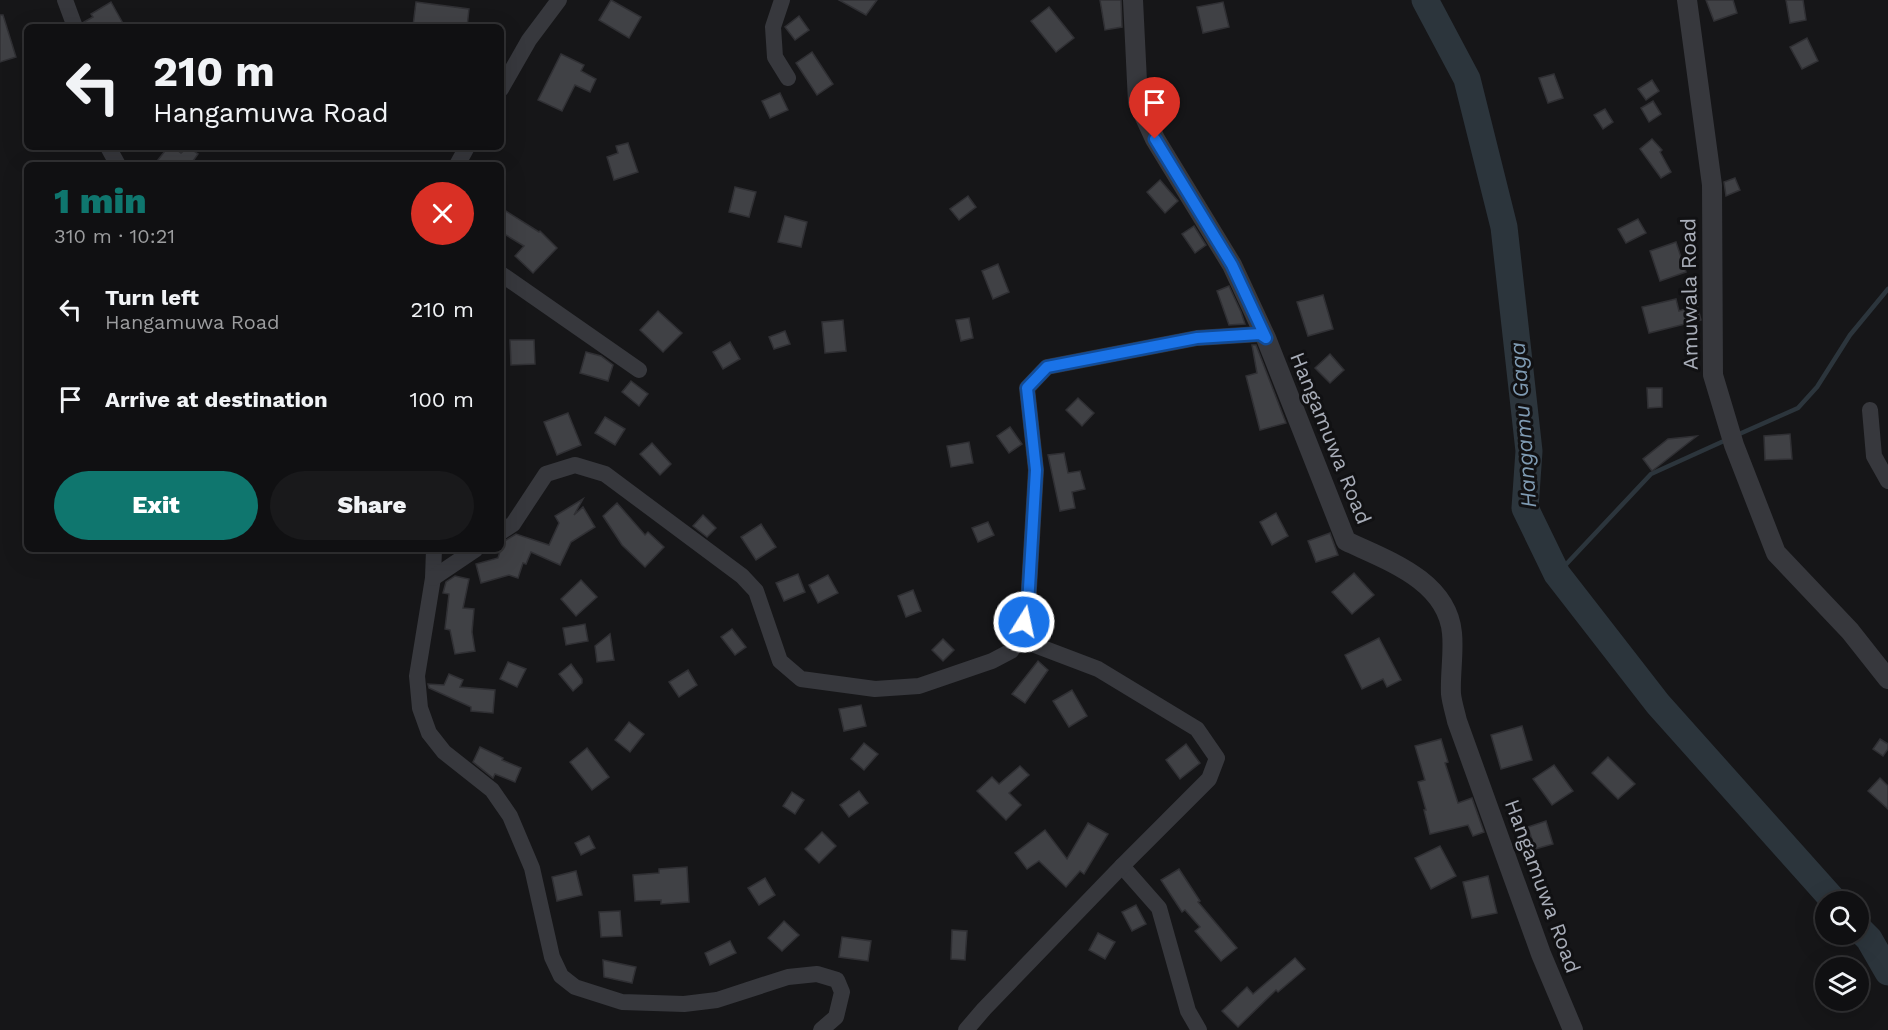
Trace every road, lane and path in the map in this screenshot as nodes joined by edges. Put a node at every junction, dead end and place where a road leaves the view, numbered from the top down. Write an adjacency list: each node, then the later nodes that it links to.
1 (65, 0): 6 (street)
2 (559, 0): 8 (street)
3 (782, 0): 7 (street)
4 (1133, 0): 10 (street, Hangamuwa Road)
5 (1687, 0): 19 (street, Amuwala Road)
6 (74, 24)
7 (788, 78)
8 (504, 83)
9 (504, 276): 11 (street)
10 (1266, 338): 18 (street); 24 (street, Hangamuwa Road)
11 (639, 370)
12 (1869, 410): 13 (street)
13 (1888, 481)
14 (504, 530): 18 (street)
15 (434, 552): 17 (street)
16 (472, 552): 17 (street)
17 (433, 578): 21 (street)
18 (1019, 639): 20 (street)
19 (1888, 679)
20 (1122, 866): 22 (street); 23 (street)
21 (821, 1030)
22 (966, 1030)
23 (1198, 1030)
24 (1573, 1030)

